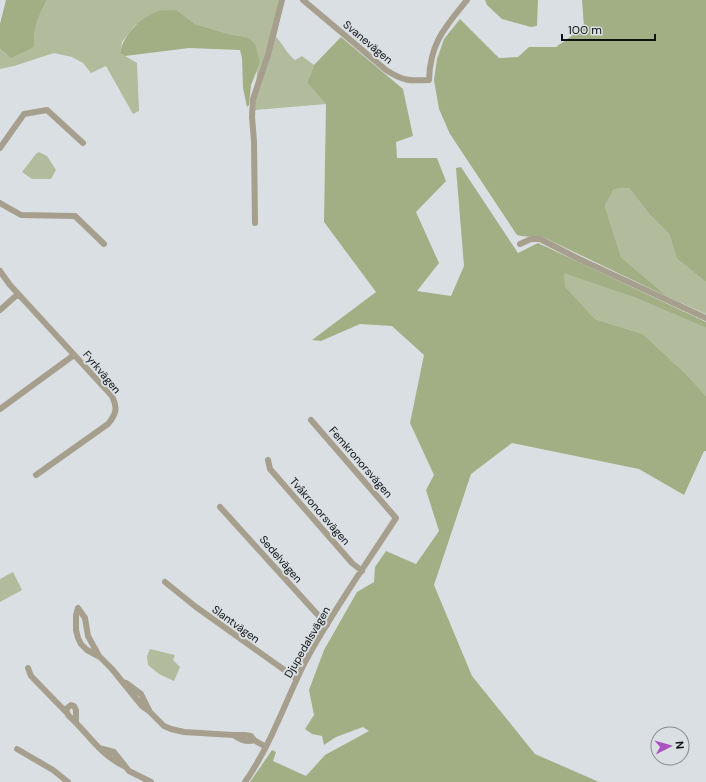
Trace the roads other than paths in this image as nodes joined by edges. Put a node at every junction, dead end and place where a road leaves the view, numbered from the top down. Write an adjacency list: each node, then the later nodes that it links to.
1 (282, 0): 7 (street)
2 (303, 0): 3 (street, Svanevägen)
3 (467, 0)
4 (83, 144): 5 (street)
5 (0, 148)
6 (0, 203): 8 (street)
7 (255, 223)
8 (104, 244)
9 (520, 244): 13 (street)
10 (0, 271): 11 (street, Fyrkvägen)
11 (18, 294): 12 (street); 14 (street, Fyrkvägen)
12 (0, 310)
13 (706, 318)
14 (74, 355): 15 (street); 18 (street, Fyrkvägen)
15 (0, 409)
16 (311, 420): 20 (street, Femkronorsvägen)
17 (268, 460): 21 (street, Tvåkronorsvägen)
18 (36, 475)
19 (220, 507): 23 (street, Sedelvägen)
20 (396, 518): 21 (street, Djupedalsvägen)
21 (362, 571): 23 (street, Djupedalsvägen)
22 (166, 582): 28 (street, Slantvägen)
23 (327, 625): 28 (street, Djupedalsvägen)
24 (88, 636): 25 (street); 25 (street); 26 (street)
25 (79, 641): 26 (street)
26 (100, 657): 31 (street)
27 (28, 668): 29 (street)
28 (297, 679): 31 (street, Djupedalsvägen)
29 (66, 712): 30 (street); 30 (street)
30 (76, 722): 34 (street)
31 (266, 747): 35 (street, Djupedalsvägen)
32 (17, 749): 33 (street)
33 (68, 782)
34 (151, 782)
35 (245, 782)

